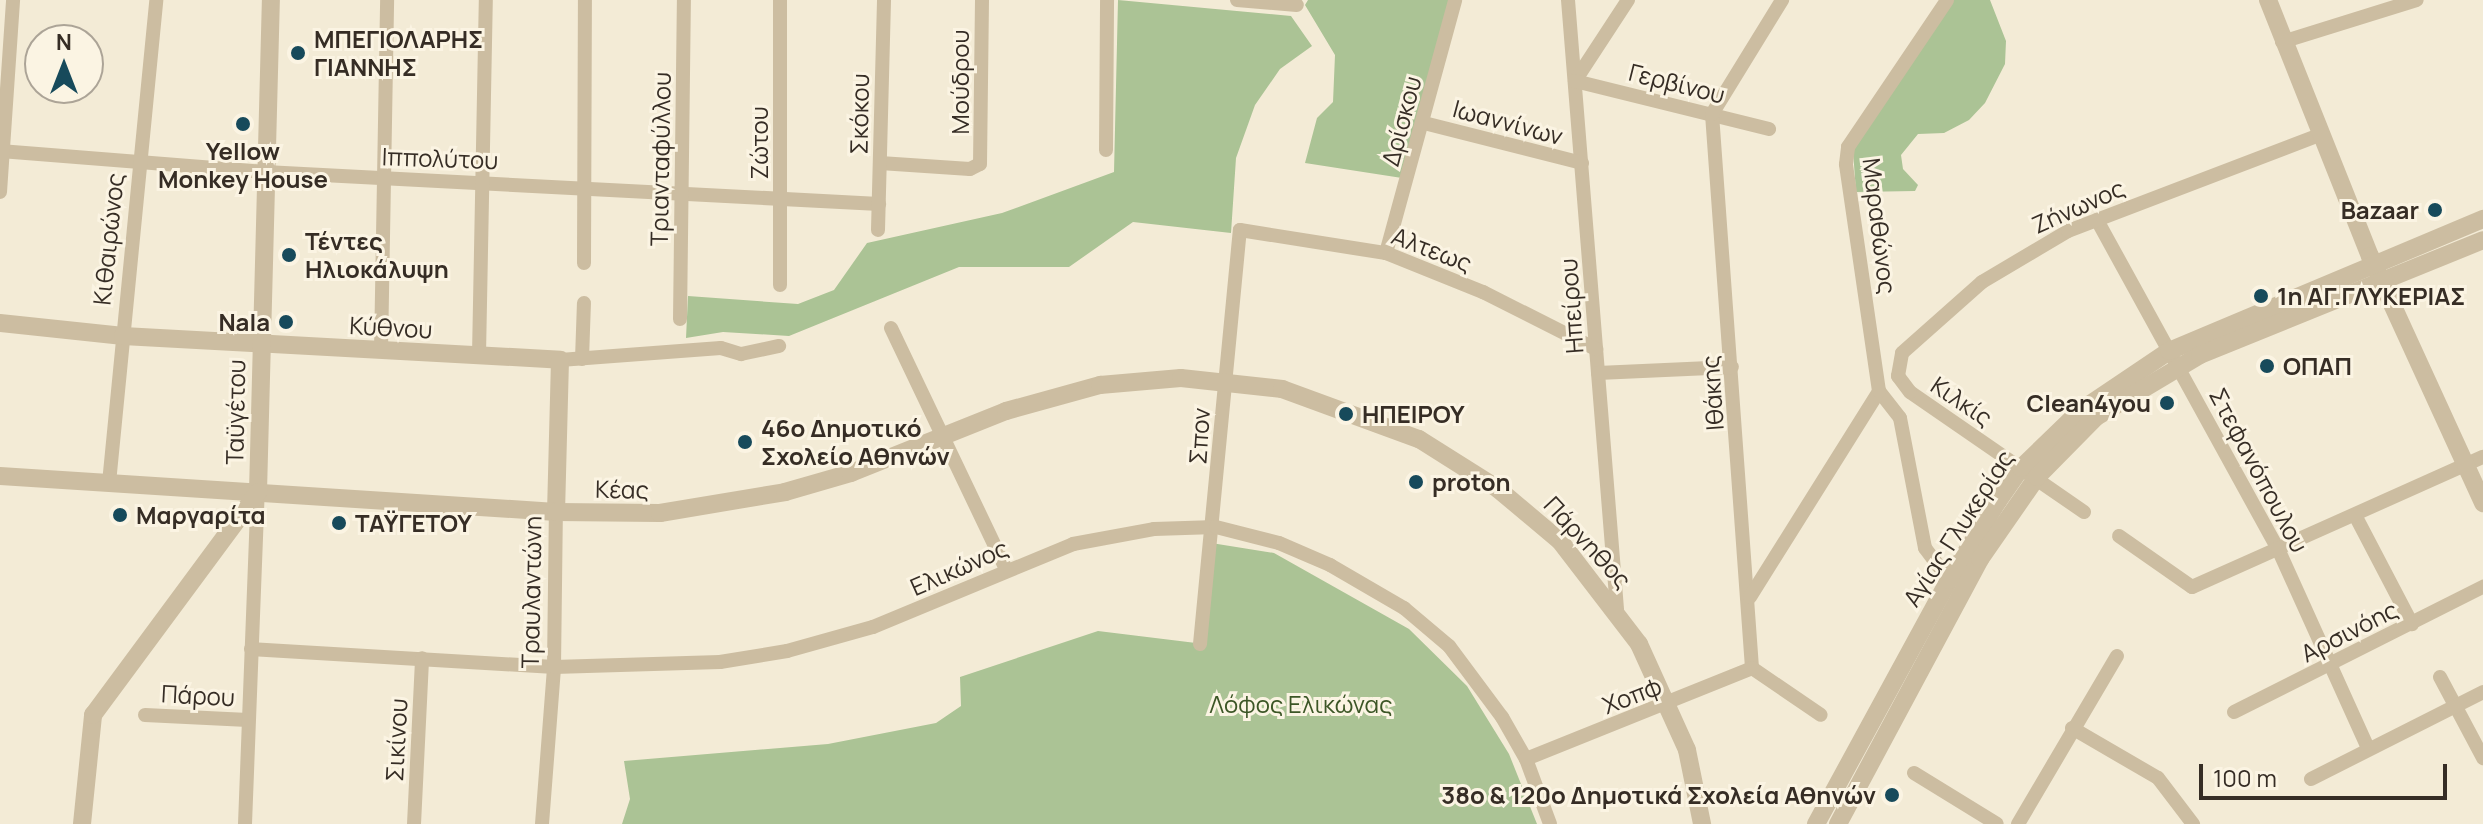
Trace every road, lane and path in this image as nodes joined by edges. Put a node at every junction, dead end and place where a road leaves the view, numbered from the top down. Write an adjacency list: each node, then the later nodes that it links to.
1 (13, 0): 28 (street)
2 (156, 0): 29 (street, Κιθαιρώνος)
3 (271, 0): 32 (street, Ταϋγέτου)
4 (387, 0): 33 (street)
5 (486, 0): 34 (street)
6 (585, 0): 35 (street)
7 (684, 0): 36 (street, Τριανταφύλλου)
8 (780, 0): 38 (street, Ζώτου)
9 (884, 0): 30 (street, Σκόκου)
10 (982, 0): 30 (street, Μούδρου)
11 (1107, 0): 27 (street)
12 (1237, 0): 20 (street)
13 (1455, 0): 24 (street, Δρίσκου)
14 (1568, 0): 22 (street, Ηπείρου)
15 (1628, 0): 22 (street)
16 (1782, 0): 23 (street)
17 (1947, 0): 67 (street, Μαραθώνος)
18 (2268, 0): 21 (street)
19 (2417, 0): 21 (street)
20 (1297, 5)
21 (2282, 42): 26 (street)
22 (1575, 81): 23 (street, Γερβίνου); 31 (street, Ηπείρου)
23 (1712, 114): 25 (street, Γερβίνου); 63 (street, Ιθάκης)
24 (1424, 123): 31 (street, Ιωαννίνων); 45 (street, Δρίσκου)
25 (1769, 129)
26 (2319, 135): 41 (street, Ζήνωνος); 46 (street)
27 (1106, 150)
28 (2, 151): 29 (street, Ιππολύτου); 37 (street)
29 (140, 162): 32 (street, Ιππολύτου); 54 (street, Κιθαιρώνος)
30 (880, 163): 39 (street, Σκόκου)
31 (1582, 163): 57 (street, Ηπείρου)
32 (265, 172): 33 (street, Ιππολύτου); 55 (street, Ταϋγέτου)
33 (386, 177): 34 (street, Ιππολύτου); 58 (street)
34 (484, 181): 35 (street, Ιππολύτου); 59 (street)
35 (583, 186): 36 (street, Ιππολύτου); 47 (street)
36 (681, 191): 38 (street, Ιππολύτου); 51 (street, Τριανταφύλλου)
37 (0, 192)
38 (781, 198): 39 (street, Ιππολύτου); 49 (street, Ζώτου)
39 (879, 204): 42 (street, Σκόκου)
40 (2483, 219): 46 (street, Αγίας Γλυκερίας)
41 (2097, 220): 60 (street, Στεφανόπουλου); 65 (street, Ζήνωνος)
42 (878, 230)
43 (1240, 230): 45 (street, Αλτεως); 66 (street, Σπον)
44 (2483, 240): 48 (street, Αγίας Γλυκερίας)
45 (1386, 253): 57 (street, Αλτεως)
46 (2373, 262): 48 (street); 60 (street, Αγίας Γλυκερίας)
47 (584, 263)
48 (2381, 281): 60 (street, Αγίας Γλυκερίας); 70 (street)
49 (780, 285)
50 (584, 303): 61 (street)
51 (680, 319)
52 (0, 323): 54 (street, Κύθνου)
53 (891, 328): 68 (street)
54 (123, 336): 55 (street, Κύθνου); 73 (street, Κιθαιρώνος)
55 (260, 345): 58 (street, Κύθνου); 75 (street, Ταϋγέτου)
56 (779, 346): 61 (street, Κύθνου)
57 (1596, 349): 64 (street, Ηπείρου)
58 (381, 351): 59 (street, Κύθνου)
59 (479, 355): 62 (street, Κύθνου)
60 (2173, 358): 71 (street, Αγίας Γλυκερίας); 82 (street, Στεφανόπουλου)
61 (582, 359): 62 (street, Κύθνου)
62 (560, 360): 77 (street, Τραυλαντώνη)
63 (1732, 367): 64 (street); 86 (street, Ιθάκης)
64 (1598, 373): 87 (street, Ηπείρου)
65 (1898, 376): 71 (street, Κιλκίς)
66 (1225, 380): 68 (street, Κέας); 80 (street, Σπον); 87 (street, Πάρνηθος)
67 (1879, 391): 84 (street); 86 (street)
68 (941, 437): 77 (street, Κέας); 83 (street)
69 (2483, 457): 70 (street)
70 (2463, 467): 76 (street); 79 (street)
71 (2029, 472): 78 (street, Κιλκίς); 84 (street, Αγίας Γλυκερίας); 117 (street, Αγίας Γλυκερίας)
72 (0, 476): 73 (street, Κέας); 74 (street)
73 (109, 483): 75 (street, Κέας)
74 (0, 486)
75 (258, 492): 77 (street, Κέας); 90 (street, Ταϋγέτου); 110 (street)
76 (2483, 503)
77 (556, 512): 93 (street, Τραυλαντώνη)
78 (2084, 512)
79 (2356, 517): 82 (street); 88 (street)
80 (1216, 527): 83 (street, Ελικώνος); 89 (street, Σπον); 107 (street, Ελικώνος)
81 (2119, 536): 82 (street)
82 (2279, 551): 94 (street, Στεφανόπουλου)
83 (1006, 569): 93 (street, Ελικώνος)
84 (1949, 580): 116 (street, Αγίας Γλυκερίας)
85 (2483, 587): 88 (street, Αρσινόης)
86 (1750, 597): 95 (street, Ιθάκης)
87 (1617, 609): 98 (street, Πάρνηθος)
88 (2412, 624): 94 (street, Αρσινόης)
89 (1200, 644)
90 (251, 649): 92 (street, Ελικώνος); 103 (street, Ταϋγέτου)
91 (2117, 656): 104 (street)
92 (422, 658): 93 (street, Ελικώνος); 112 (street, Σικίνου)
93 (554, 667): 113 (street, Τραυλαντώνη)
94 (2330, 667): 100 (street, Αρσινόης); 105 (street, Στεφανόπουλου)
95 (1752, 668): 98 (street, Χοπφ); 102 (street)
96 (2440, 677): 99 (street)
97 (2483, 692): 99 (street)
98 (1669, 705): 107 (street, Χοπφ); 115 (street, Πάρνηθος)
99 (2455, 706): 105 (street); 106 (street)
100 (2234, 712)
101 (145, 715): 103 (street, Πάρου)
102 (1821, 715)
103 (248, 720): 111 (street, Ταϋγέτου)
104 (2072, 728): 119 (street); 120 (street)
105 (2368, 748): 109 (street)
106 (2483, 758)
107 (1526, 759): 114 (street, Ελικώνος)
108 (1914, 773): 118 (street)
109 (2311, 779)
110 (82, 824)
111 (245, 824)
112 (414, 824)
113 (542, 824)
114 (1550, 824)
115 (1702, 824)
116 (1816, 824)
117 (1838, 824)
118 (1997, 824)
119 (2018, 824)
120 (2193, 824)

